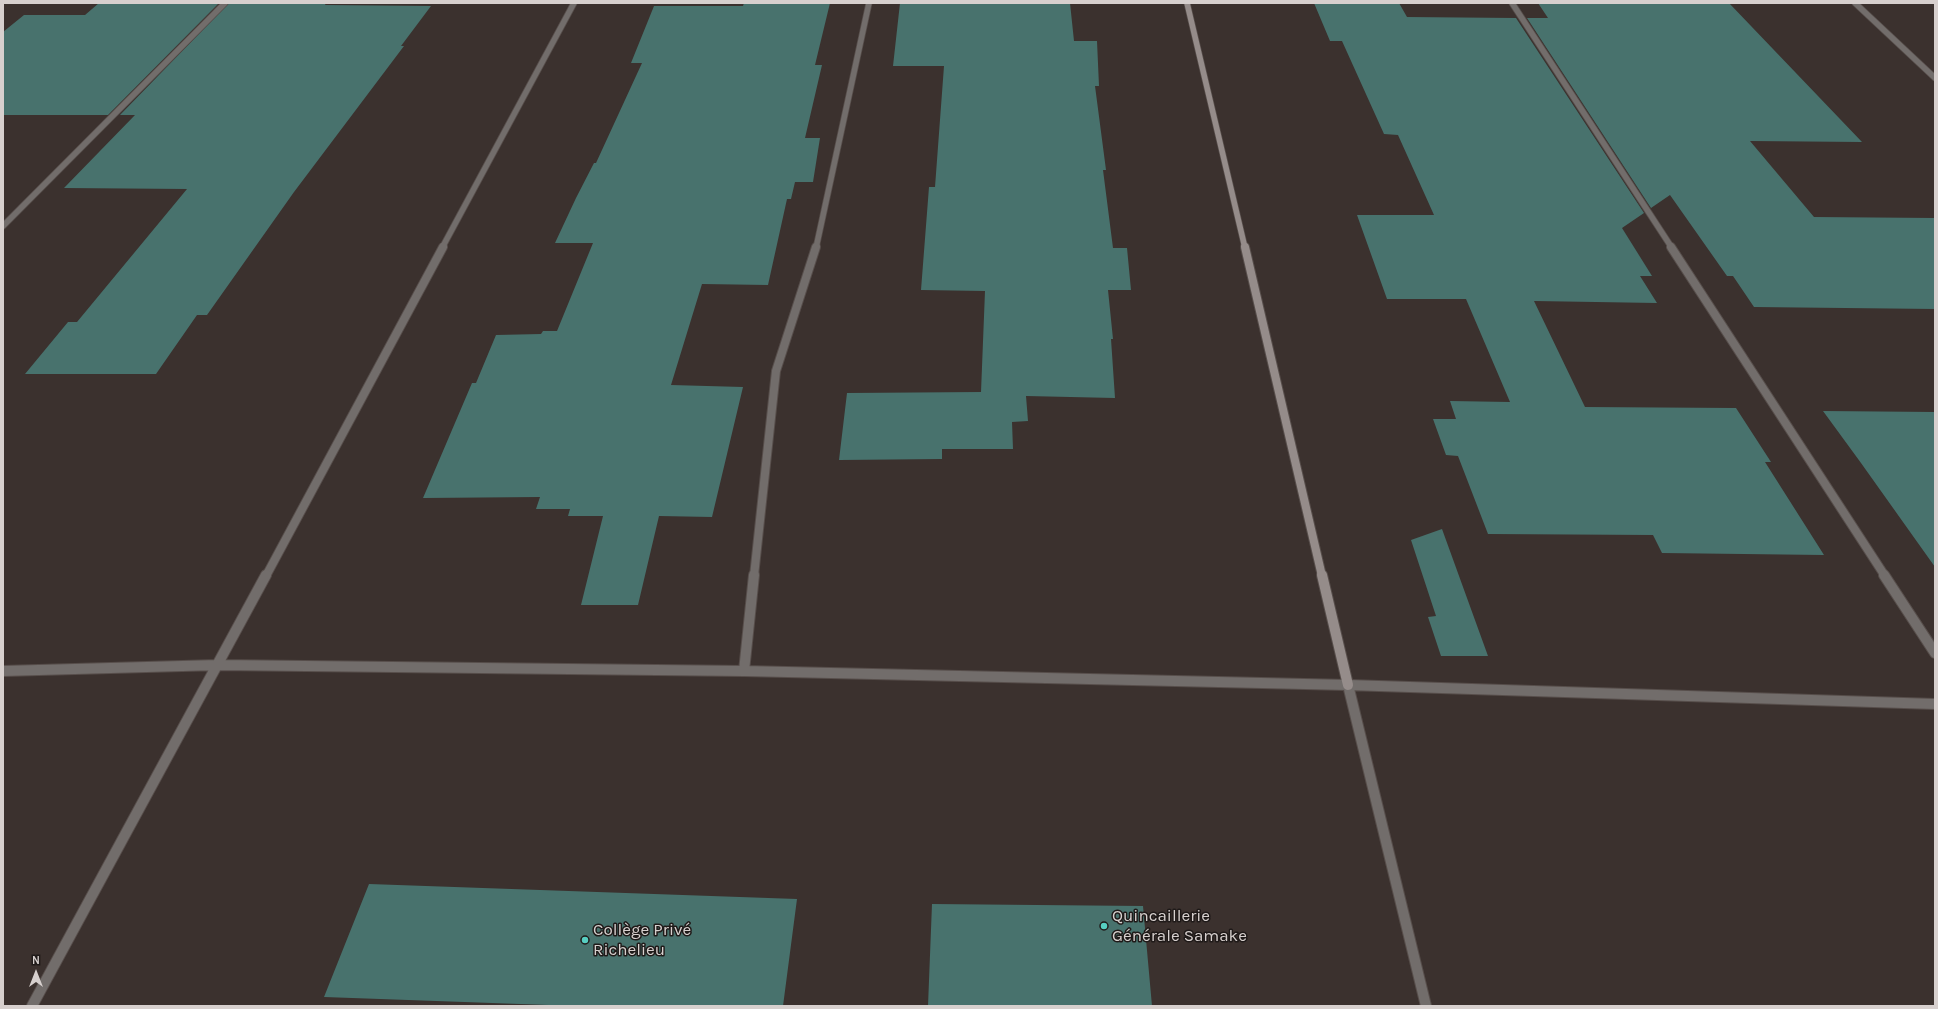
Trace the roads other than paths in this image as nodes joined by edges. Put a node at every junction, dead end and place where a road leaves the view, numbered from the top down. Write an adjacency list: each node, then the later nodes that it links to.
1 (225, 3): 8 (street)
2 (574, 3): 10 (street)
3 (869, 3): 12 (street)
4 (1187, 3): 13 (street)
5 (1512, 3): 9 (street)
6 (1855, 3): 7 (street)
7 (1935, 78)
8 (3, 226)
9 (1935, 653)
10 (218, 665): 11 (street); 12 (street); 15 (street)
11 (3, 671)
12 (744, 671): 13 (street)
13 (1348, 685): 14 (street); 16 (street)
14 (1935, 704)
15 (32, 1006)
16 (1426, 1006)

